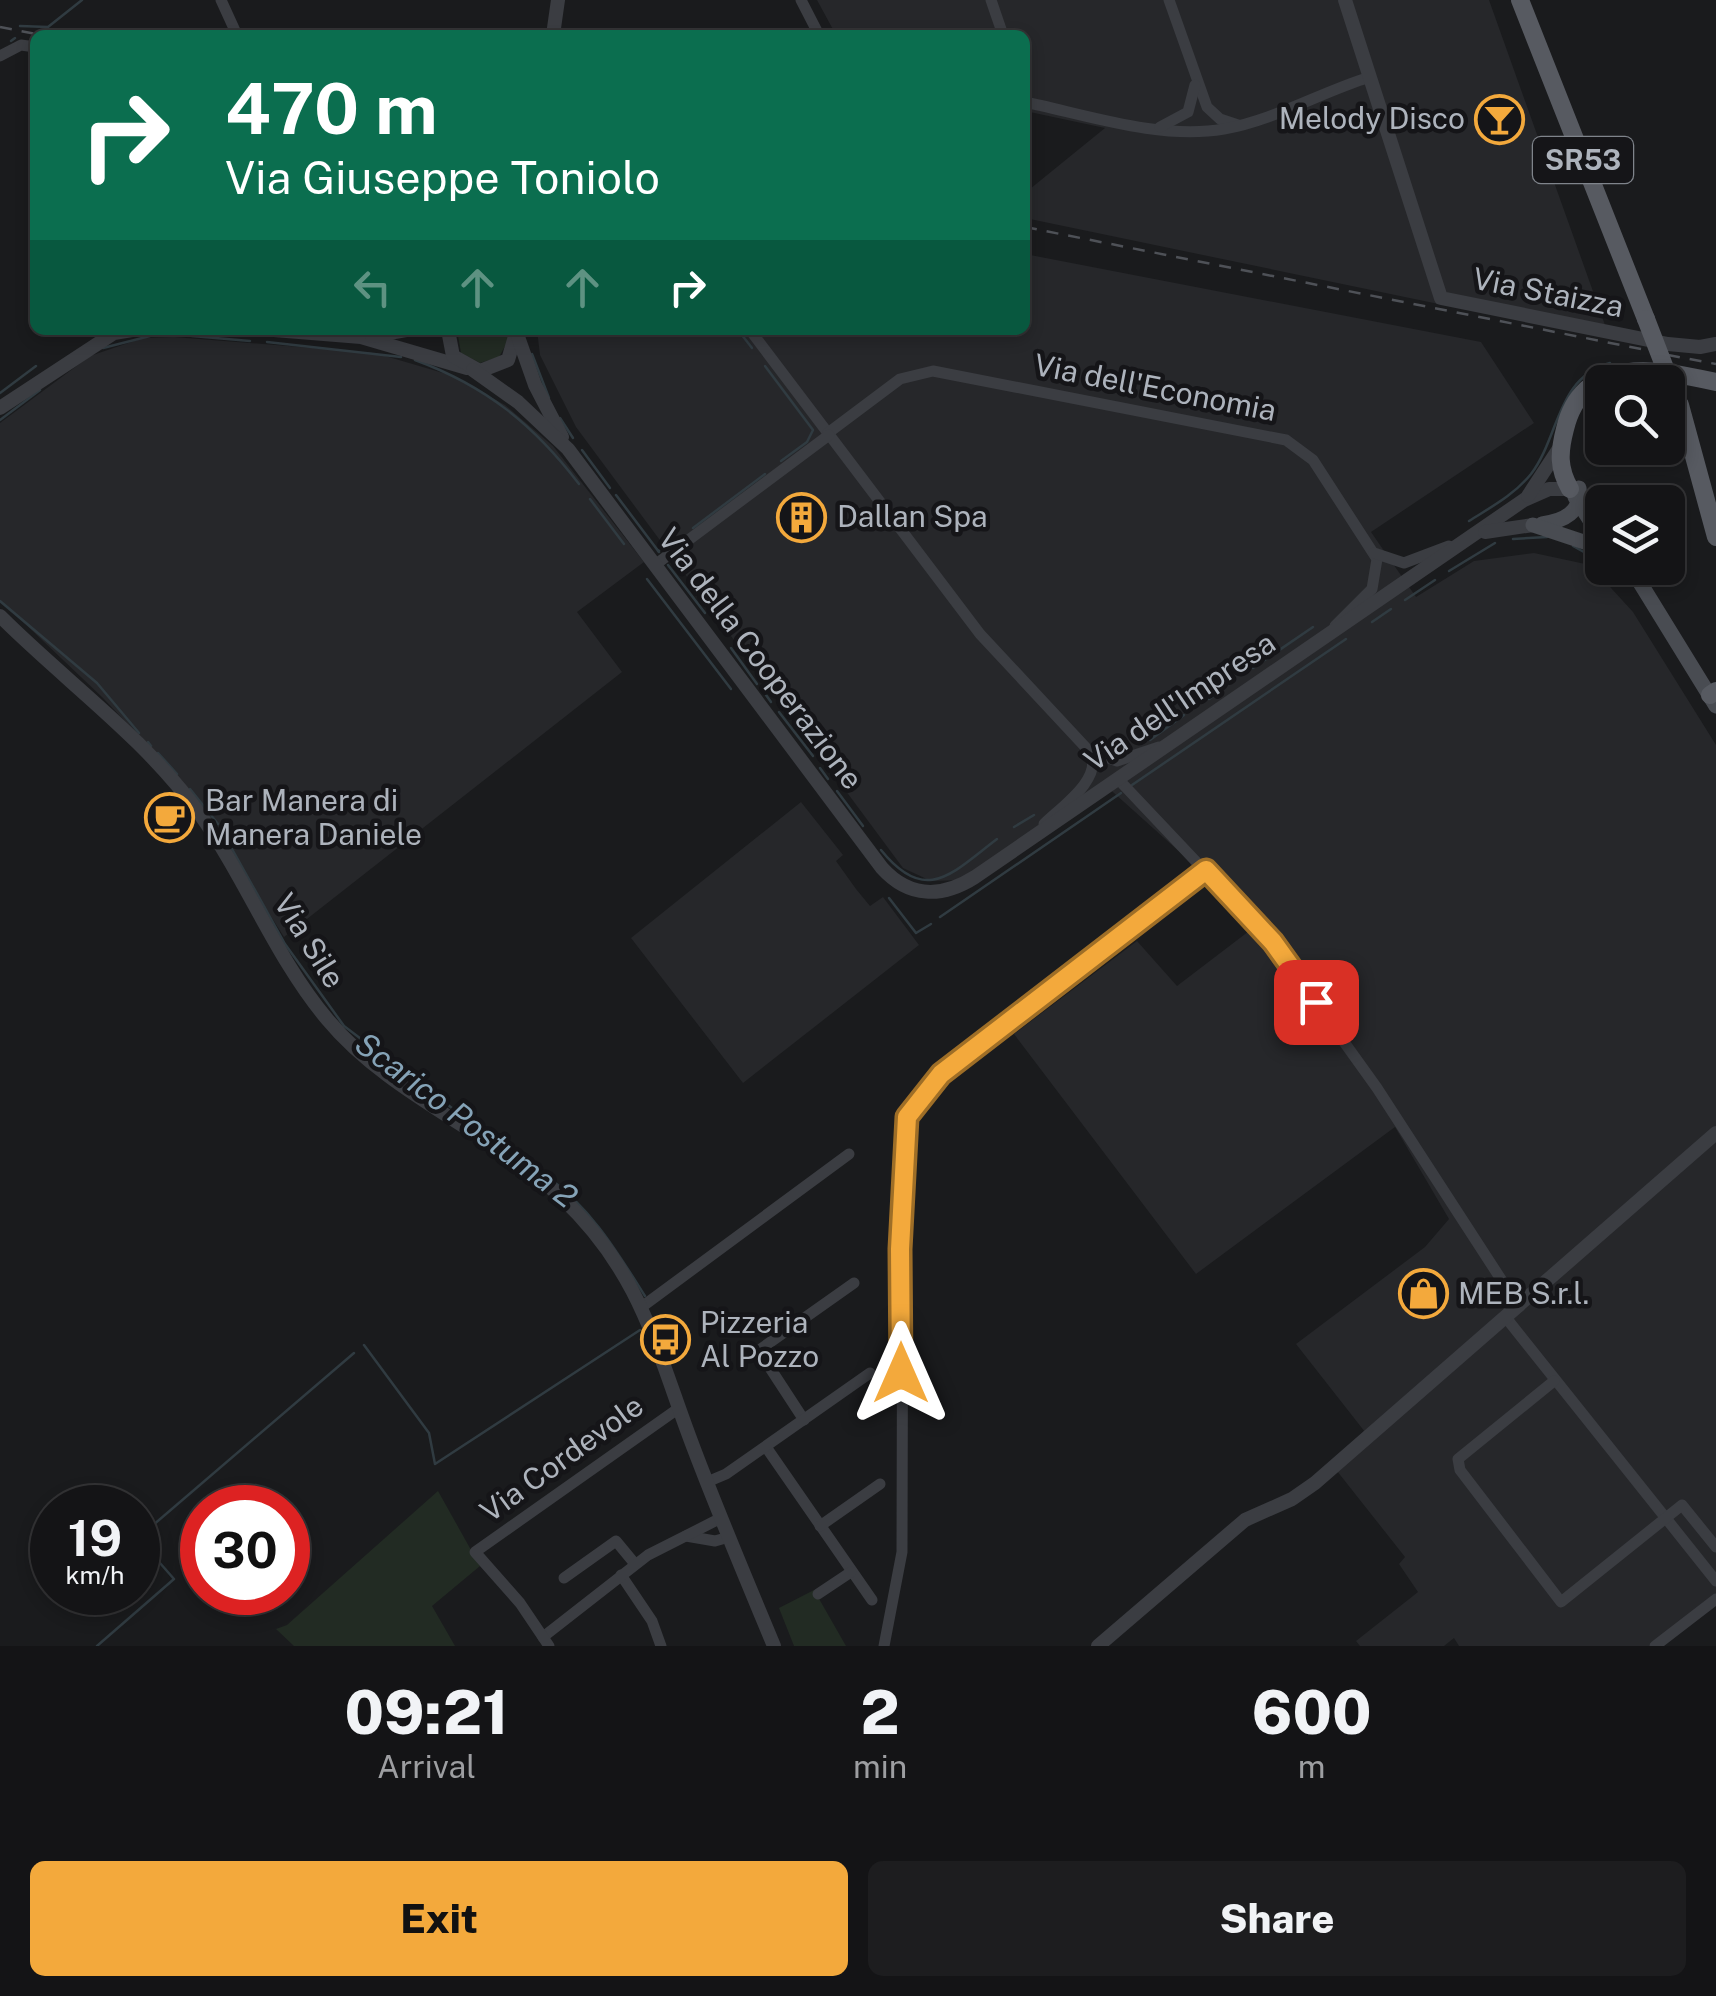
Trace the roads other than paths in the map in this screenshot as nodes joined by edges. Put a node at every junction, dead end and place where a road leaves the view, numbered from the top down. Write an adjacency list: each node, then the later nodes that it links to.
1 (221, 0): 8 (street)
2 (558, 0): 9 (street)
3 (800, 0): 10 (street)
4 (990, 0): 11 (street)
5 (1169, 0): 15 (street)
6 (1346, 0): 14 (street, Via Staizza)
7 (1520, 0): 31 (main road, SR53, bridge)
8 (235, 30)
9 (553, 30)
10 (816, 30)
11 (1001, 30)
12 (30, 46): 13 (street)
13 (0, 56)
14 (1370, 77): 19 (street); 30 (street, Via Staizza)
15 (1195, 80): 17 (street); 18 (street)
16 (1030, 103): 20 (street)
17 (1206, 105): 19 (street); 21 (street)
18 (1190, 107): 20 (street); 21 (street)
19 (1241, 126): 21 (street)
20 (1156, 128): 21 (street)
21 (1201, 132)
22 (107, 335): 38 (street)
23 (336, 335): 29 (street, Via della Cooperazione)
24 (374, 335): 29 (street, Via della Cooperazione)
25 (449, 335): 32 (street)
26 (516, 335): 32 (street)
27 (517, 335): 43 (street, Via della Cooperazione)
28 (754, 335): 41 (street)
29 (361, 337): 32 (street, Via della Cooperazione)
30 (1716, 344)
31 (1665, 365)
32 (470, 369): 43 (street, Via della Cooperazione)
33 (1716, 382): 35 (main road)
34 (1585, 390): 42 (main road)
35 (1685, 390)
36 (1685, 392): 37 (main road)
37 (1716, 394)
38 (0, 408)
39 (1685, 416): 45 (main road, SR53)
40 (1685, 425): 52 (main road)
41 (828, 434): 54 (street, Via dell'Economia); 55 (street, Via dell'Economia); 61 (street)
42 (1562, 441): 44 (main road); 46 (street, Via dell'Impresa)
43 (572, 455): 55 (street, Via della Cooperazione)
44 (1577, 494): 46 (street, Via dell'Impresa); 47 (main road); 48 (main road); 49 (main road); 50 (main road)
45 (1716, 498)
46 (1524, 500): 51 (street, Via dell'Impresa)
47 (1585, 503)
48 (1585, 506)
49 (1585, 508)
50 (1534, 524): 51 (street, Via dell'Impresa); 53 (main road)
51 (1474, 537): 54 (street); 58 (street, Via dell'Impresa)
52 (1716, 538)
53 (1585, 542)
54 (1374, 553): 58 (street)
55 (655, 565): 65 (street, Via della Cooperazione)
56 (1639, 585): 59 (main road)
57 (0, 616): 69 (street, Via Sile)
58 (1327, 636): 60 (street, Via dell'Impresa)
59 (1714, 697)
60 (1169, 745): 61 (street); 62 (street, Via dell'Impresa)
61 (1095, 757): 62 (street); 63 (street)
62 (1116, 780): 63 (street, Via dell'Impresa); 64 (street)
63 (1035, 836): 65 (street, Via dell'Impresa)
64 (1206, 870): 70 (street); 96 (street)
65 (910, 889)
66 (1716, 1133): 70 (street)
67 (849, 1154): 69 (street)
68 (854, 1283): 75 (street)
69 (643, 1306): 74 (street, Via Sile)
70 (1518, 1307): 71 (street)
71 (1507, 1319): 73 (street); 97 (street)
72 (870, 1373): 75 (street)
73 (1554, 1381): 80 (street); 80 (street)
74 (679, 1408): 77 (street, Via Sile); 93 (street, Via Cordevole)
75 (804, 1420): 76 (street)
76 (766, 1448): 77 (street); 81 (street)
77 (707, 1482): 79 (street, Via Sile)
78 (880, 1484): 81 (street)
79 (721, 1518): 82 (street); 83 (street, Via Sile)
80 (1665, 1518): 84 (street); 89 (street)
81 (820, 1526): 86 (street)
82 (686, 1536): 83 (street); 85 (street)
83 (729, 1537): 95 (street, Via Sile)
84 (1716, 1547)
85 (635, 1564): 87 (street); 88 (street)
86 (851, 1572): 90 (street); 92 (street)
87 (621, 1575): 93 (street); 94 (street)
88 (564, 1578)
89 (1716, 1581)
90 (818, 1594)
91 (1716, 1599): 98 (street)
92 (872, 1600)
93 (546, 1641)
94 (662, 1646)
95 (774, 1646)
96 (884, 1646)
97 (1098, 1646)
98 (1655, 1646)

